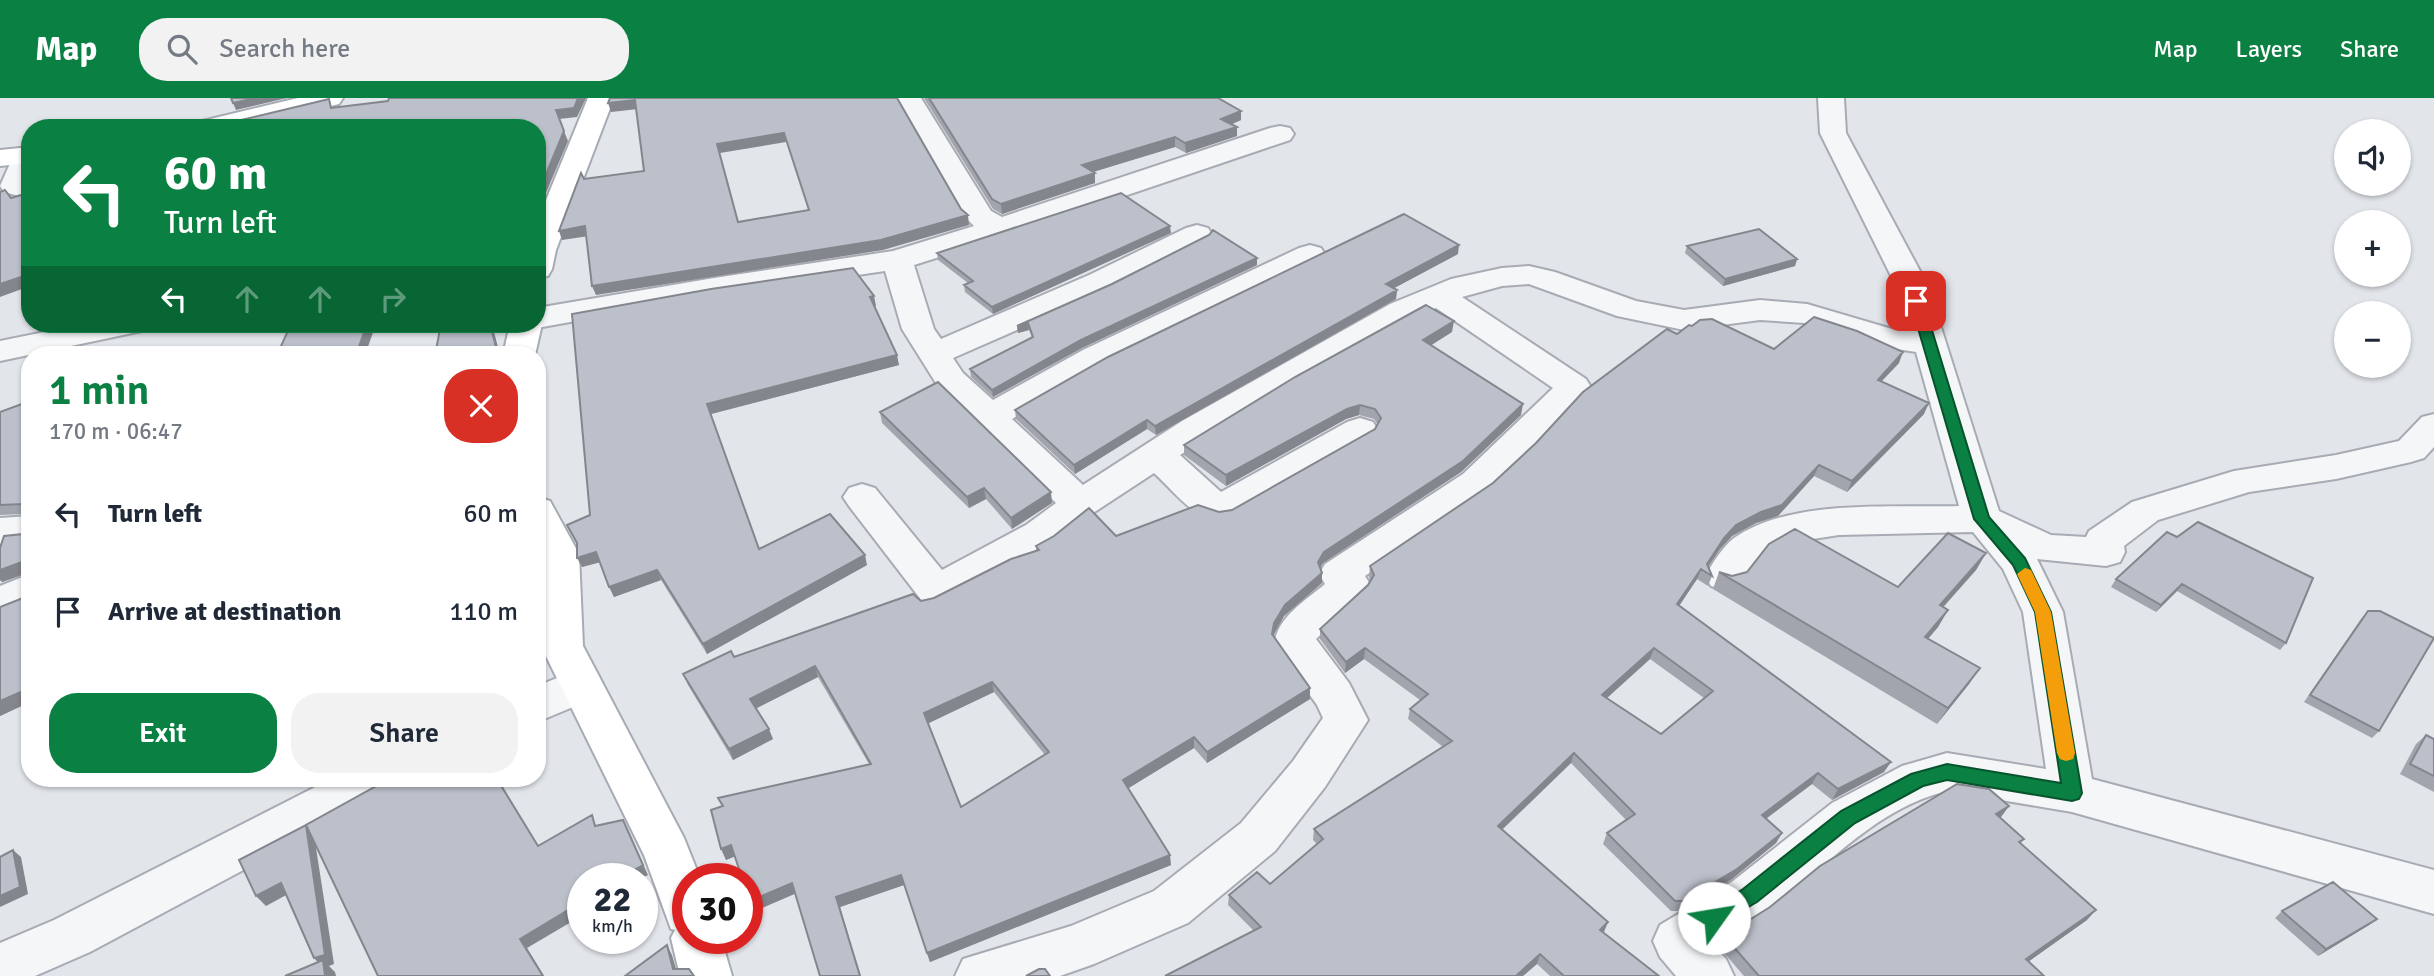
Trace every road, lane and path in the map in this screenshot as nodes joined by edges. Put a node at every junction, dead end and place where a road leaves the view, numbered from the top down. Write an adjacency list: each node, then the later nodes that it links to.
1 (330, 98): 5 (street)
2 (601, 98): 11 (street)
3 (908, 98): 9 (street)
4 (1832, 98): 17 (street)
5 (244, 119)
6 (1280, 134): 9 (street)
7 (18, 157): 8 (street)
8 (21, 188)
9 (1002, 228): 13 (street)
10 (1197, 233): 21 (street)
11 (546, 237)
12 (1310, 254): 22 (street)
13 (897, 260): 15 (street); 21 (street)
14 (1439, 296): 17 (street); 25 (street); 44 (street)
15 (546, 316)
16 (87, 333): 18 (street)
17 (1930, 343): 28 (street)
18 (24, 346)
19 (21, 347): 20 (street)
20 (0, 351)
21 (934, 355): 22 (street)
22 (991, 416): 27 (street)
23 (2434, 425): 28 (street)
24 (1360, 430): 25 (street)
25 (1156, 454): 27 (street)
26 (862, 497): 27 (street)
27 (1080, 504)
28 (1982, 519): 32 (street); 38 (street)
29 (546, 527): 35 (street)
30 (21, 530): 31 (street)
31 (0, 531)
32 (1725, 576)
33 (21, 594): 34 (street)
34 (0, 604)
35 (582, 685): 36 (street); 39 (street)
36 (546, 701)
37 (358, 787): 42 (street)
38 (2072, 793): 40 (street); 45 (street)
39 (672, 867)
40 (2434, 892)
41 (700, 954): 43 (street)
42 (0, 967)
43 (706, 976)
44 (981, 976)
45 (1708, 976)

